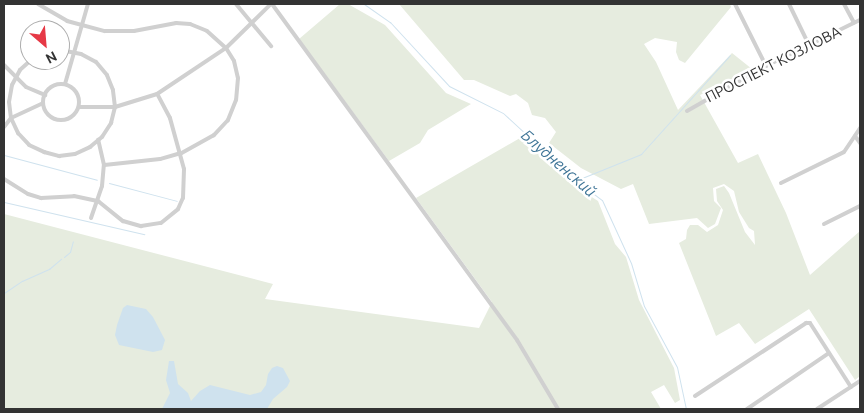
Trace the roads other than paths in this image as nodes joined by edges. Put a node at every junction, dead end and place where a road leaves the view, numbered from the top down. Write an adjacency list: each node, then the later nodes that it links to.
1 (38, 4): 11 (street)
2 (88, 4): 11 (street)
3 (236, 4): 9 (street)
4 (271, 4): 9 (street); 47 (street)
5 (735, 4): 18 (street)
6 (788, 4): 12 (street)
7 (844, 4): 10 (street)
8 (860, 20): 10 (street, ПРОСПЕКТ КОЗЛОВА)
9 (252, 22): 13 (street); 14 (street)
10 (854, 23): 12 (street, ПРОСПЕКТ КОЗЛОВА)
11 (82, 26): 14 (street); 16 (street)
12 (809, 45): 18 (street, ПРОСПЕКТ КОЗЛОВА)
13 (271, 46)
14 (226, 48): 22 (street); 34 (street)
15 (70, 51): 16 (street)
16 (75, 52): 21 (street); 26 (street)
17 (4, 64): 20 (street)
18 (766, 66): 27 (street, ПРОСПЕКТ КОЗЛОВА)
19 (20, 70): 20 (street)
20 (16, 78): 23 (street); 28 (street)
21 (65, 84): 23 (street); 25 (street)
22 (157, 94): 26 (street); 34 (street)
23 (44, 95): 24 (street)
24 (43, 103): 25 (street); 28 (street)
25 (80, 107): 26 (street)
26 (115, 107): 32 (street)
27 (687, 111)
28 (11, 118): 29 (street); 32 (street)
29 (4, 126)
30 (860, 128): 31 (street)
31 (855, 136): 33 (street); 37 (street)
32 (98, 140): 35 (street)
33 (860, 143)
34 (181, 153): 35 (street); 38 (street)
35 (104, 164): 38 (street)
36 (4, 179): 38 (street)
37 (780, 183)
38 (98, 202): 40 (street)
39 (860, 206): 41 (street)
40 (91, 218)
41 (824, 224)
42 (829, 354): 44 (street); 45 (street); 48 (street)
43 (860, 381): 44 (street)
44 (850, 387): 46 (street)
45 (695, 396)
46 (822, 408): 49 (street)
47 (558, 409)
48 (746, 409)
49 (817, 409)

